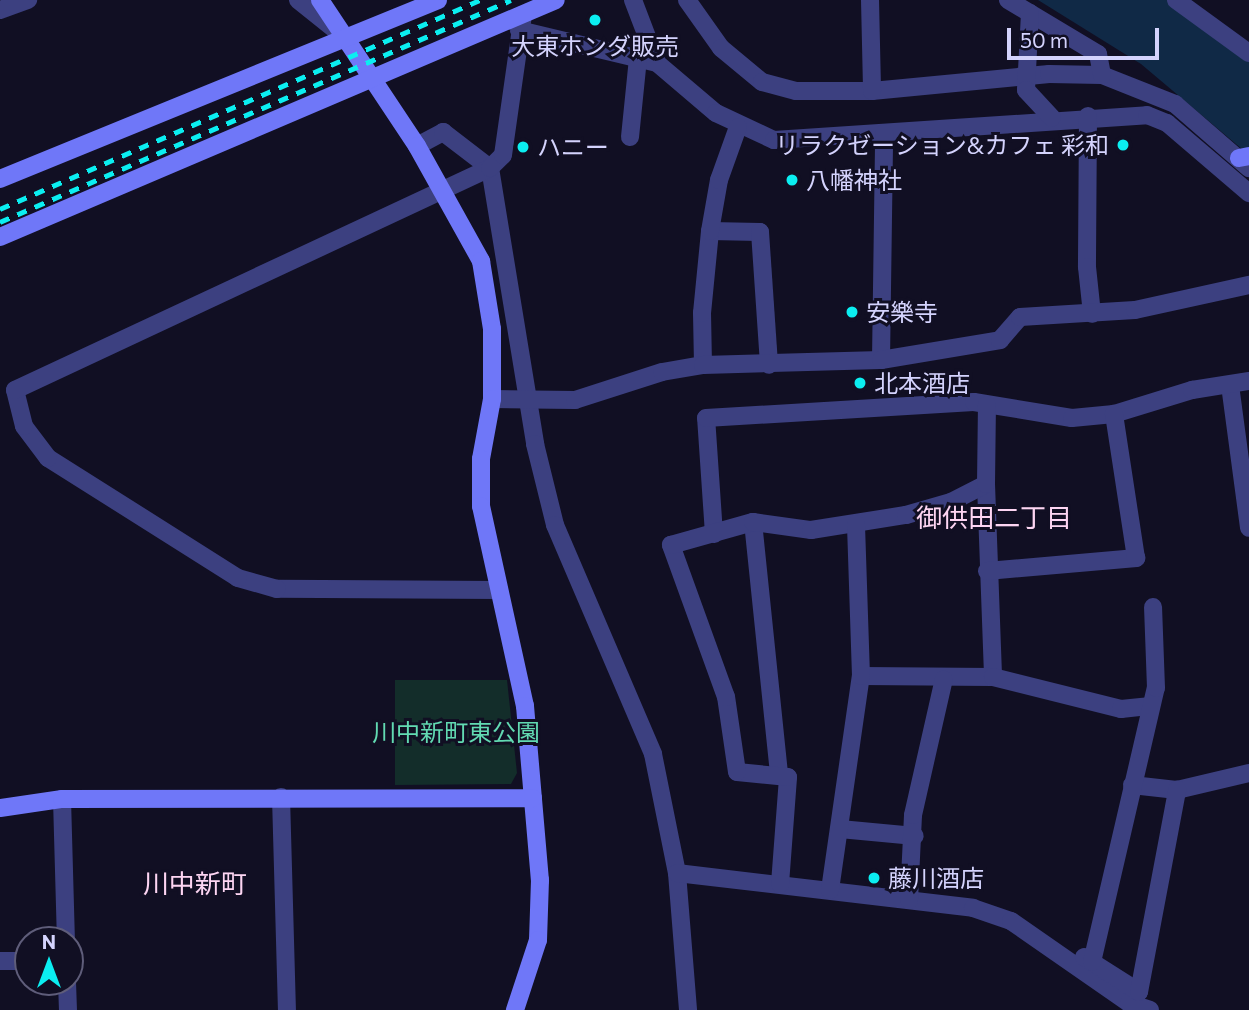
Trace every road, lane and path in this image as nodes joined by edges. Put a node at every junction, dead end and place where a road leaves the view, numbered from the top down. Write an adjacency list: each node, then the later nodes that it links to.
1 (28, 0): 11 (street)
2 (298, 0): 14 (street)
3 (438, 0): 14 (street)
4 (556, 0): 13 (street)
5 (633, 0): 17 (street)
6 (687, 0): 21 (street)
7 (870, 0): 21 (street)
8 (1008, 0): 12 (street)
9 (1176, 0): 15 (street)
10 (322, 4): 14 (street)
11 (0, 10)
12 (1030, 13): 18 (street); 19 (street)
13 (521, 22): 16 (street); 20 (street); 29 (street)
14 (343, 36): 20 (street); 30 (street)
15 (1249, 53)
16 (638, 58): 17 (street); 26 (street)
17 (657, 63): 24 (street)
18 (1102, 75): 19 (street); 28 (street)
19 (1026, 76): 21 (street); 23 (street)
20 (374, 77): 27 (street); 34 (street)
21 (872, 91)
22 (1088, 116): 23 (street); 32 (street); 36 (street)
23 (1052, 118): 25 (street)
24 (738, 127): 25 (street); 33 (street)
25 (884, 133): 37 (street)
26 (630, 137)
27 (417, 146): 29 (street); 31 (street)
28 (1246, 161)
29 (490, 168): 31 (street); 43 (street)
30 (0, 179)
31 (445, 191): 42 (street); 52 (street)
32 (1249, 193)
33 (710, 231): 38 (street); 39 (street)
34 (0, 237)
35 (1249, 285): 36 (street)
36 (1092, 314): 37 (street)
37 (881, 360): 39 (street)
38 (703, 365): 39 (street); 43 (street)
39 (769, 365)
40 (1249, 381): 41 (street)
41 (1230, 385): 45 (street); 49 (street)
42 (492, 400): 43 (street); 52 (street)
43 (529, 401): 68 (street)
44 (988, 405): 45 (street); 46 (street); 50 (street)
45 (1114, 414): 51 (street)
46 (986, 484): 48 (street); 51 (street)
47 (753, 522): 48 (street); 50 (street); 59 (street)
48 (856, 524): 54 (street)
49 (1249, 528)
50 (714, 534): 59 (street)
51 (988, 571): 55 (street)
52 (499, 590): 64 (street)
53 (1153, 607): 57 (street)
54 (861, 676): 56 (street); 66 (street)
55 (992, 677): 56 (street); 57 (street)
56 (944, 679): 67 (street)
57 (1151, 706): 60 (street)
58 (1249, 773): 61 (street)
59 (779, 775): 69 (street)
60 (1132, 785): 61 (street); 74 (street)
61 (1177, 790): 74 (street)
62 (281, 797): 63 (street); 64 (street); 75 (street)
63 (62, 799): 65 (street); 72 (street)
64 (533, 799): 76 (street)
65 (0, 808)
66 (840, 829): 67 (street); 70 (street)
67 (915, 836): 71 (street)
68 (677, 873): 69 (street); 77 (street)
69 (780, 884): 70 (street)
70 (830, 890): 71 (street)
71 (909, 900): 73 (street)
72 (66, 926)
73 (1039, 940): 74 (street); 78 (street)
74 (1092, 962)
75 (287, 1010)
76 (514, 1010)
77 (688, 1010)
78 (1150, 1010)

